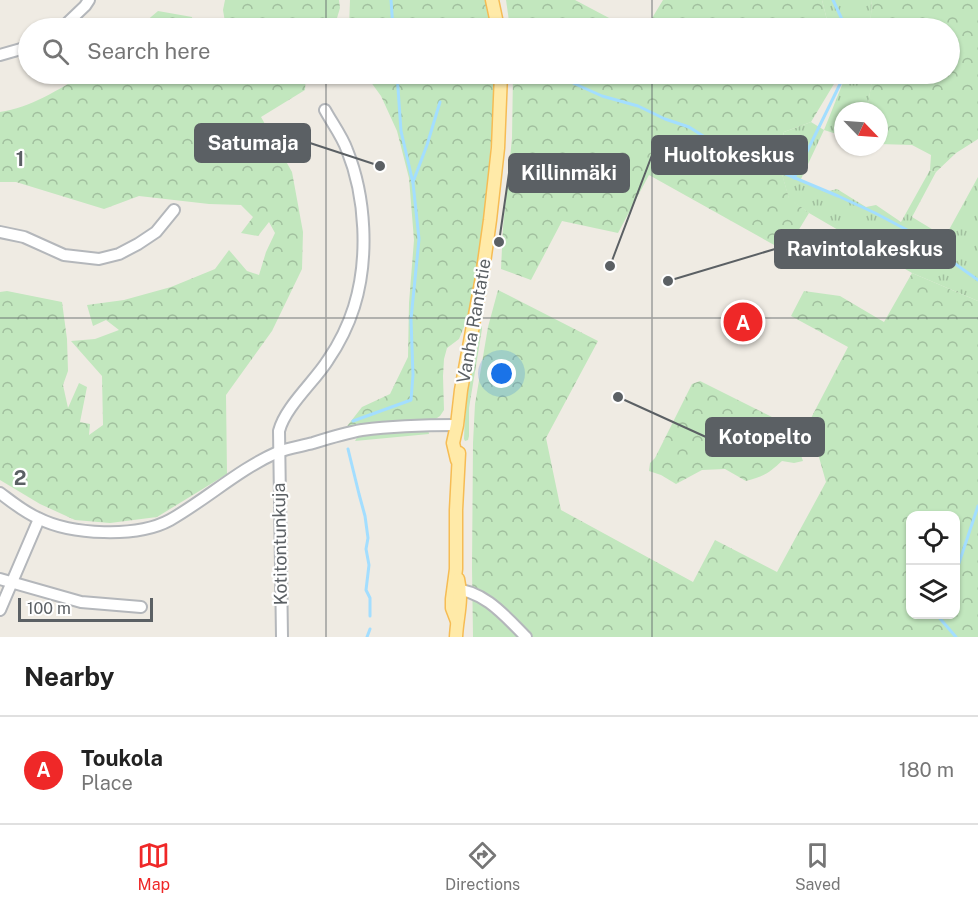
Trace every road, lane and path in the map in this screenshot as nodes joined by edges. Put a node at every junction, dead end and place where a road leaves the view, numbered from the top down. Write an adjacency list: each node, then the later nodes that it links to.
1 (89, 0): 3 (street)
2 (492, 0): 4 (main road)
3 (72, 18)
4 (496, 18)
5 (18, 50): 6 (street)
6 (0, 55)
7 (501, 84): 11 (main road, Vanha Rantatie)
8 (324, 110): 12 (street, Kotitontunkuja)
9 (174, 210): 10 (street)
10 (0, 232)
11 (457, 425): 12 (street); 17 (main road, Vanha Rantatie)
12 (279, 452): 14 (street); 20 (street, Kotitontunkuja)
13 (0, 493): 14 (street)
14 (39, 519): 16 (street)
15 (0, 579): 16 (street)
16 (12, 583): 18 (street); 19 (street)
17 (456, 589): 21 (main road, Vanha Rantatie); 22 (street)
18 (141, 607)
19 (0, 610)
20 (282, 637)
21 (456, 637)
22 (526, 637)

